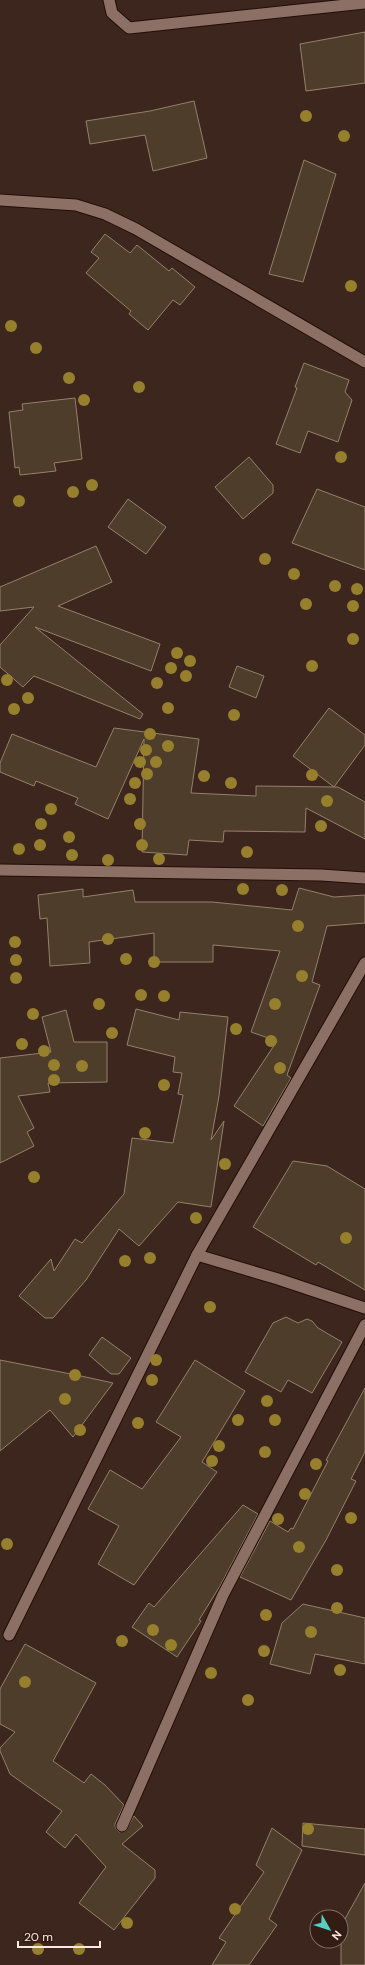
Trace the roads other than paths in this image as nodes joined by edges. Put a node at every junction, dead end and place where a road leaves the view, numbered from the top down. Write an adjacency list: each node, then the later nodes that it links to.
1 (109, 0): 2 (street)
2 (365, 3)
3 (0, 200): 4 (street)
4 (365, 362)
5 (0, 870): 6 (street)
6 (365, 878)
7 (365, 963): 8 (street)
8 (197, 1255): 9 (street); 11 (street)
9 (365, 1308)
10 (365, 1325): 12 (street)
11 (9, 1635)
12 (122, 1826)

